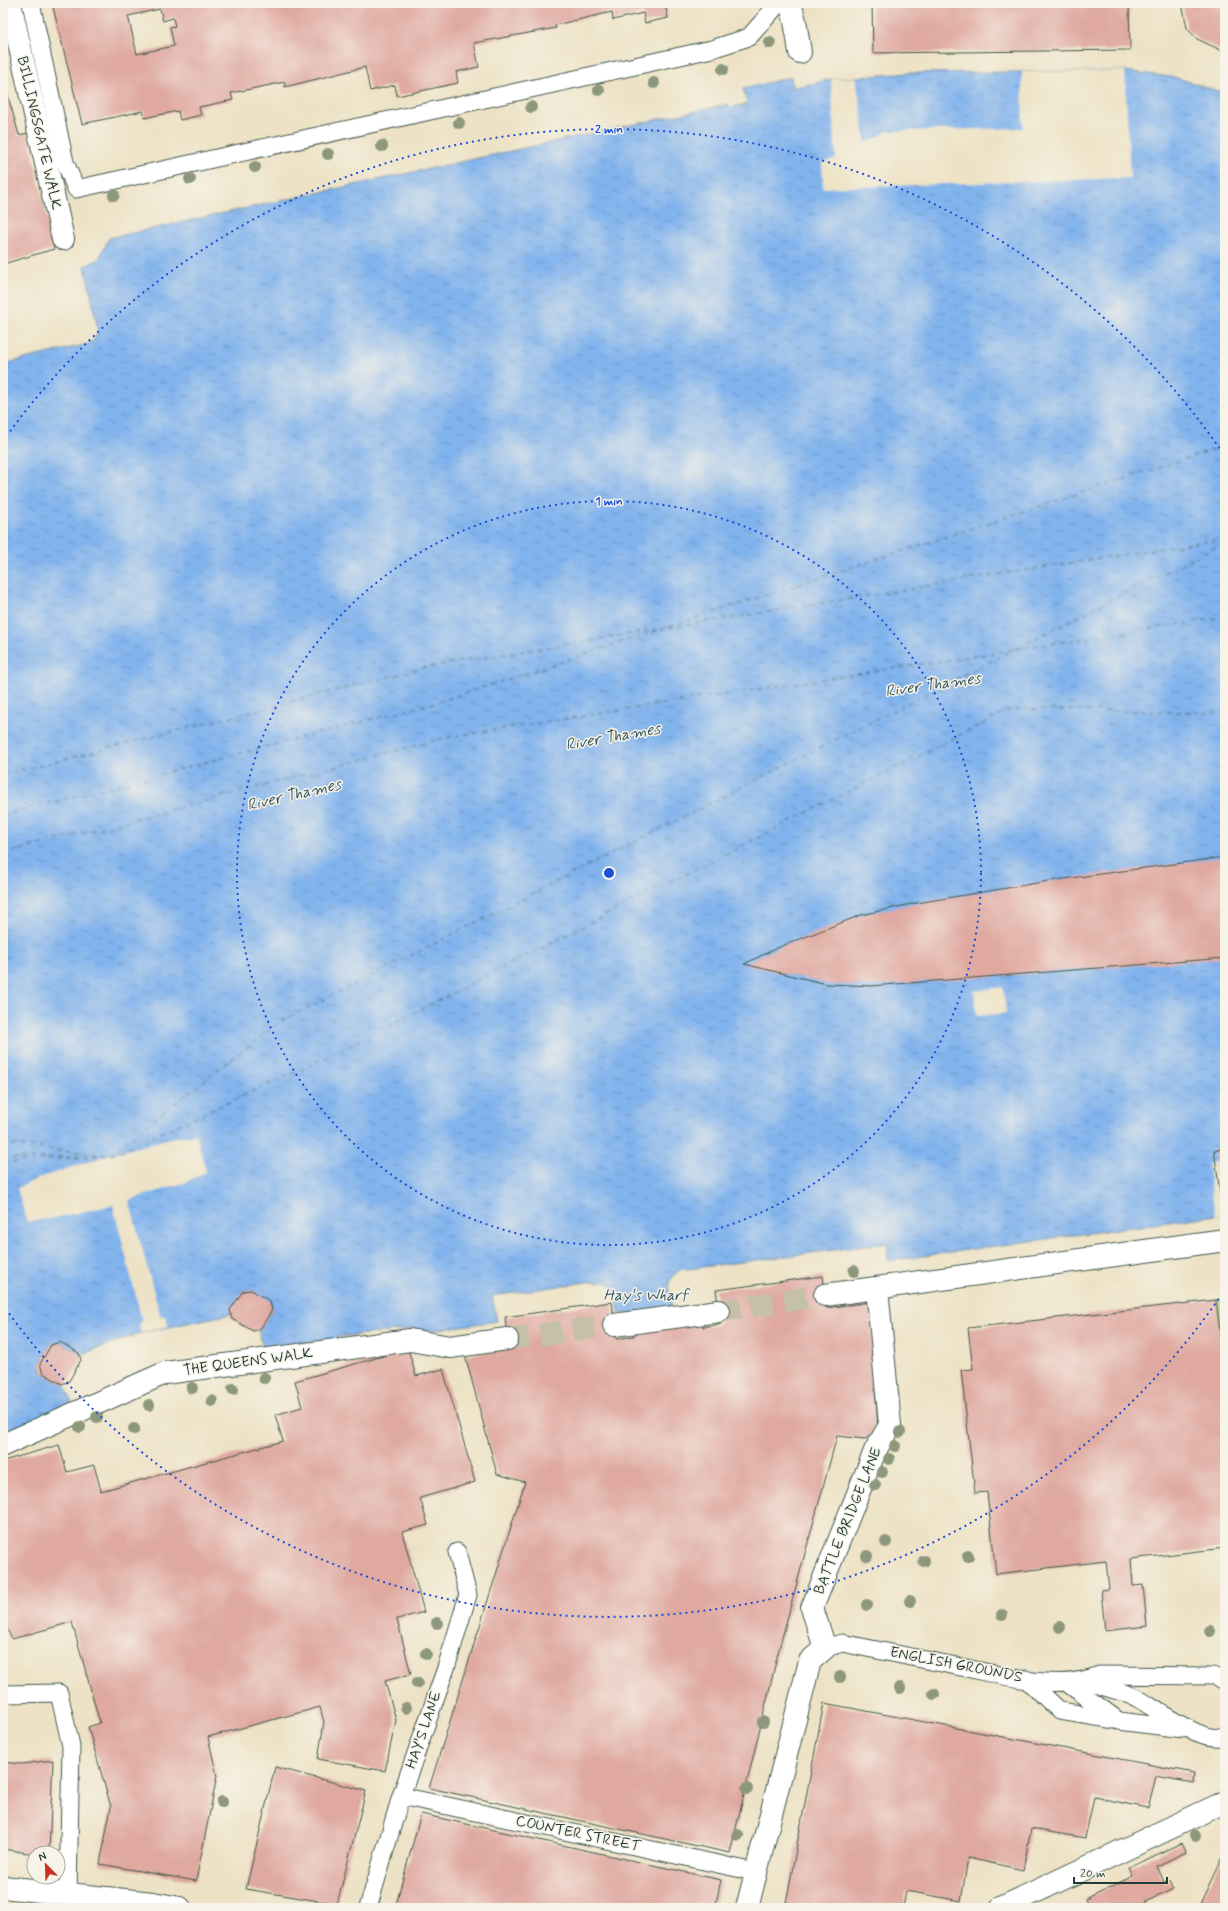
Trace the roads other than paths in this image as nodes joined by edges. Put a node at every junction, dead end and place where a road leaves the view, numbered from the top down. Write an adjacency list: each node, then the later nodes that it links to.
1 (10, 3): 6 (street, BILLINGSGATE WALK)
2 (31, 3): 3 (lane)
3 (779, 3)
4 (790, 3): 5 (street)
5 (800, 52)
6 (63, 239)
7 (1225, 1240): 8 (street)
8 (877, 1288): 9 (street); 15 (street, BATTLE BRIDGE LANE)
9 (825, 1296)
10 (719, 1311): 11 (street)
11 (614, 1325)
12 (507, 1339): 13 (street, THE QUEENS WALK)
13 (3, 1445)
14 (457, 1552): 24 (lane, HAY'S LANE)
15 (825, 1648): 16 (lane, ENGLISH GROUNDS); 26 (street)
16 (1026, 1679): 18 (lane, ENGLISH GROUNDS); 21 (lane)
17 (1088, 1680): 18 (lane, ENGLISH GROUNDS); 19 (lane, ENGLISH GROUNDS); 22 (lane)
18 (1067, 1683): 21 (lane)
19 (1225, 1683)
20 (3, 1694): 28 (lane)
21 (1119, 1720): 22 (lane)
22 (1193, 1730): 23 (lane)
23 (1225, 1735)
24 (401, 1796): 26 (lane, COUNTER STREET); 30 (lane, HAY'S LANE)
25 (1225, 1802): 32 (street)
26 (755, 1872): 31 (street)
27 (3, 1887): 28 (street)
28 (68, 1894): 29 (street)
29 (180, 1908)
30 (368, 1908)
31 (747, 1908)
32 (1001, 1908)

